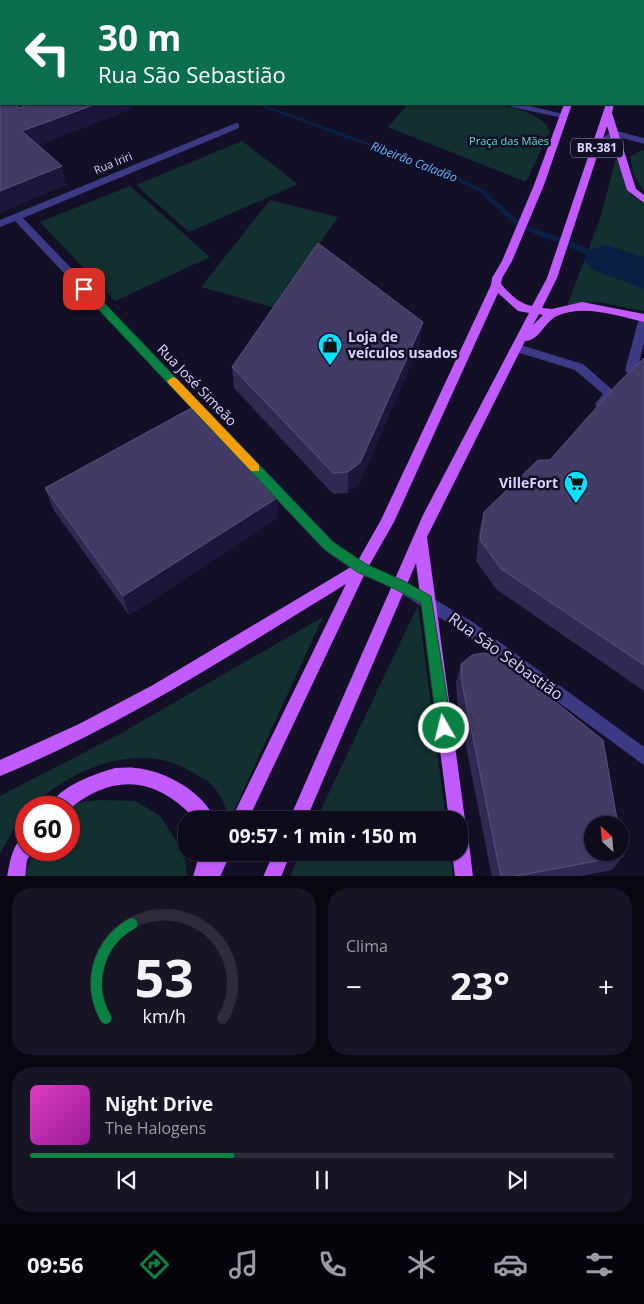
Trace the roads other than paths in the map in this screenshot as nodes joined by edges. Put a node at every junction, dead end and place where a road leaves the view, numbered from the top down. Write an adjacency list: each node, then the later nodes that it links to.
1 (516, 105): 4 (street)
2 (568, 105): 4 (main road, BR-381)
3 (608, 107): 6 (main road); 8 (main road, BR-381)
4 (563, 115): 12 (main road, BR-381)
5 (236, 126): 10 (street, Rua Iriri)
6 (613, 132): 7 (street); 8 (street); 9 (main road)
7 (644, 141)
8 (598, 146): 13 (main road, BR-381)
9 (644, 200)
10 (17, 217): 11 (street, Rua Iriri); 22 (street, Rua José Simeão)
11 (0, 224)
12 (496, 285): 13 (main road); 22 (main road)
13 (537, 311): 14 (main road); 17 (main road)
14 (552, 313): 15 (main road); 17 (main road)
15 (644, 318)
16 (644, 322): 18 (street)
17 (517, 348): 19 (street); 21 (main road)
18 (637, 372): 19 (street)
19 (611, 394): 20 (street)
20 (591, 416)
21 (422, 536): 23 (main road); 24 (main road)
22 (361, 568): 23 (street, Rua São Sebastião); 26 (main road); 29 (main road)
23 (399, 585): 24 (street, Rua São Sebastião); 30 (main road)
24 (427, 600): 25 (street, Rua São Sebastião); 31 (main road)
25 (644, 757)
26 (0, 768)
27 (72, 796): 28 (main road)
28 (199, 811)
29 (243, 811)
30 (301, 811)
31 (456, 811)
32 (19, 861): 37 (main road)
33 (206, 861): 38 (main road)
34 (218, 861): 39 (main road)
35 (279, 861): 40 (main road)
36 (462, 861): 41 (main road)
37 (16, 876)
38 (202, 876)
39 (211, 876)
40 (272, 876)
41 (464, 876)

